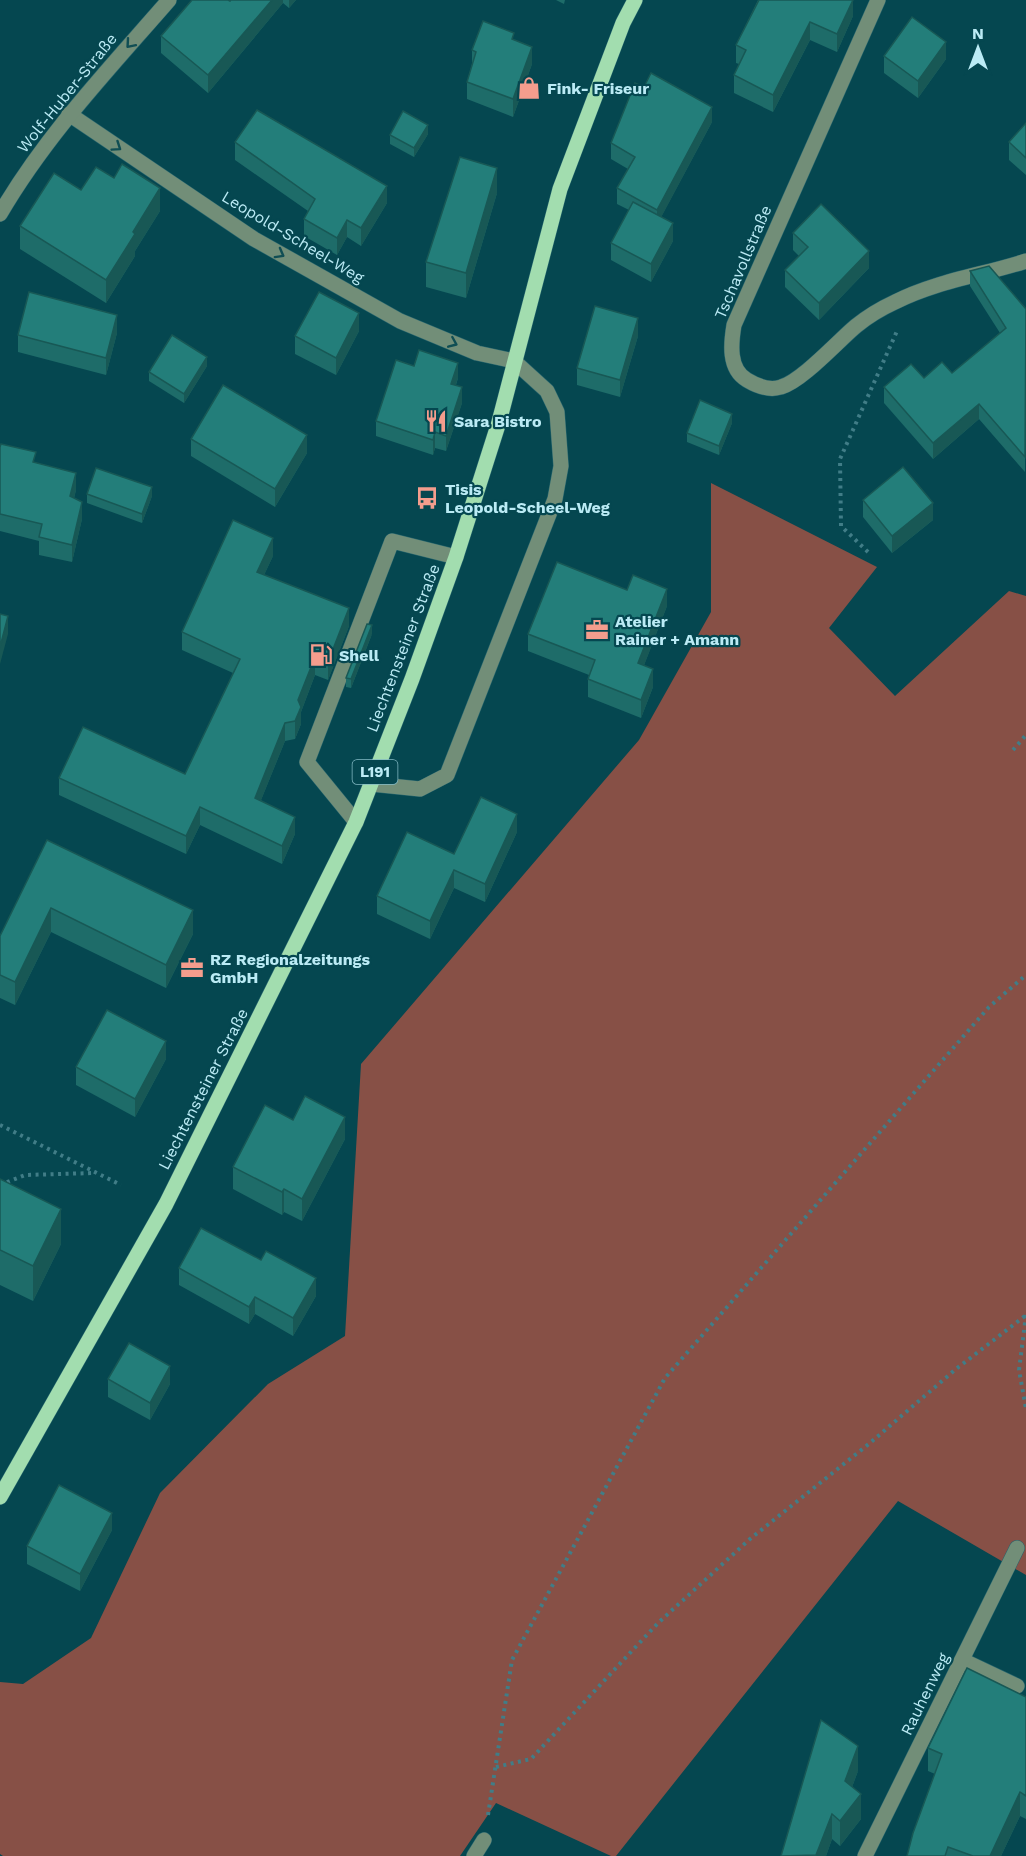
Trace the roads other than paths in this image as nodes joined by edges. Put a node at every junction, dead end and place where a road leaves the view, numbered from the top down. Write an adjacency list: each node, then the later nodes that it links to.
1 (169, 0): 4 (street, Wolf-Huber-Straße, one-way to 4)
2 (635, 0): 7 (main road, Liechtensteiner Straße / L191)
3 (878, 0): 6 (street, Tschavollstraße)
4 (69, 114): 5 (street, Wolf-Huber-Straße); 7 (street, Leopold-Scheel-Weg, one-way to 7)
5 (0, 214)
6 (1026, 261)
7 (514, 362): 8 (main road, Liechtensteiner Straße / L191); 9 (street)
8 (456, 557): 9 (main road, Liechtensteiner Straße / L191); 10 (street)
9 (371, 784): 10 (main road, Liechtensteiner Straße / L191)
10 (356, 822): 11 (main road, Liechtensteiner Straße / L191)
11 (0, 1497)
12 (1017, 1548): 13 (street, Rauhenweg)
13 (962, 1660): 14 (street); 17 (street, Rauhenweg)
14 (1017, 1686)
15 (484, 1840): 16 (street)
16 (474, 1856)
17 (865, 1856)

